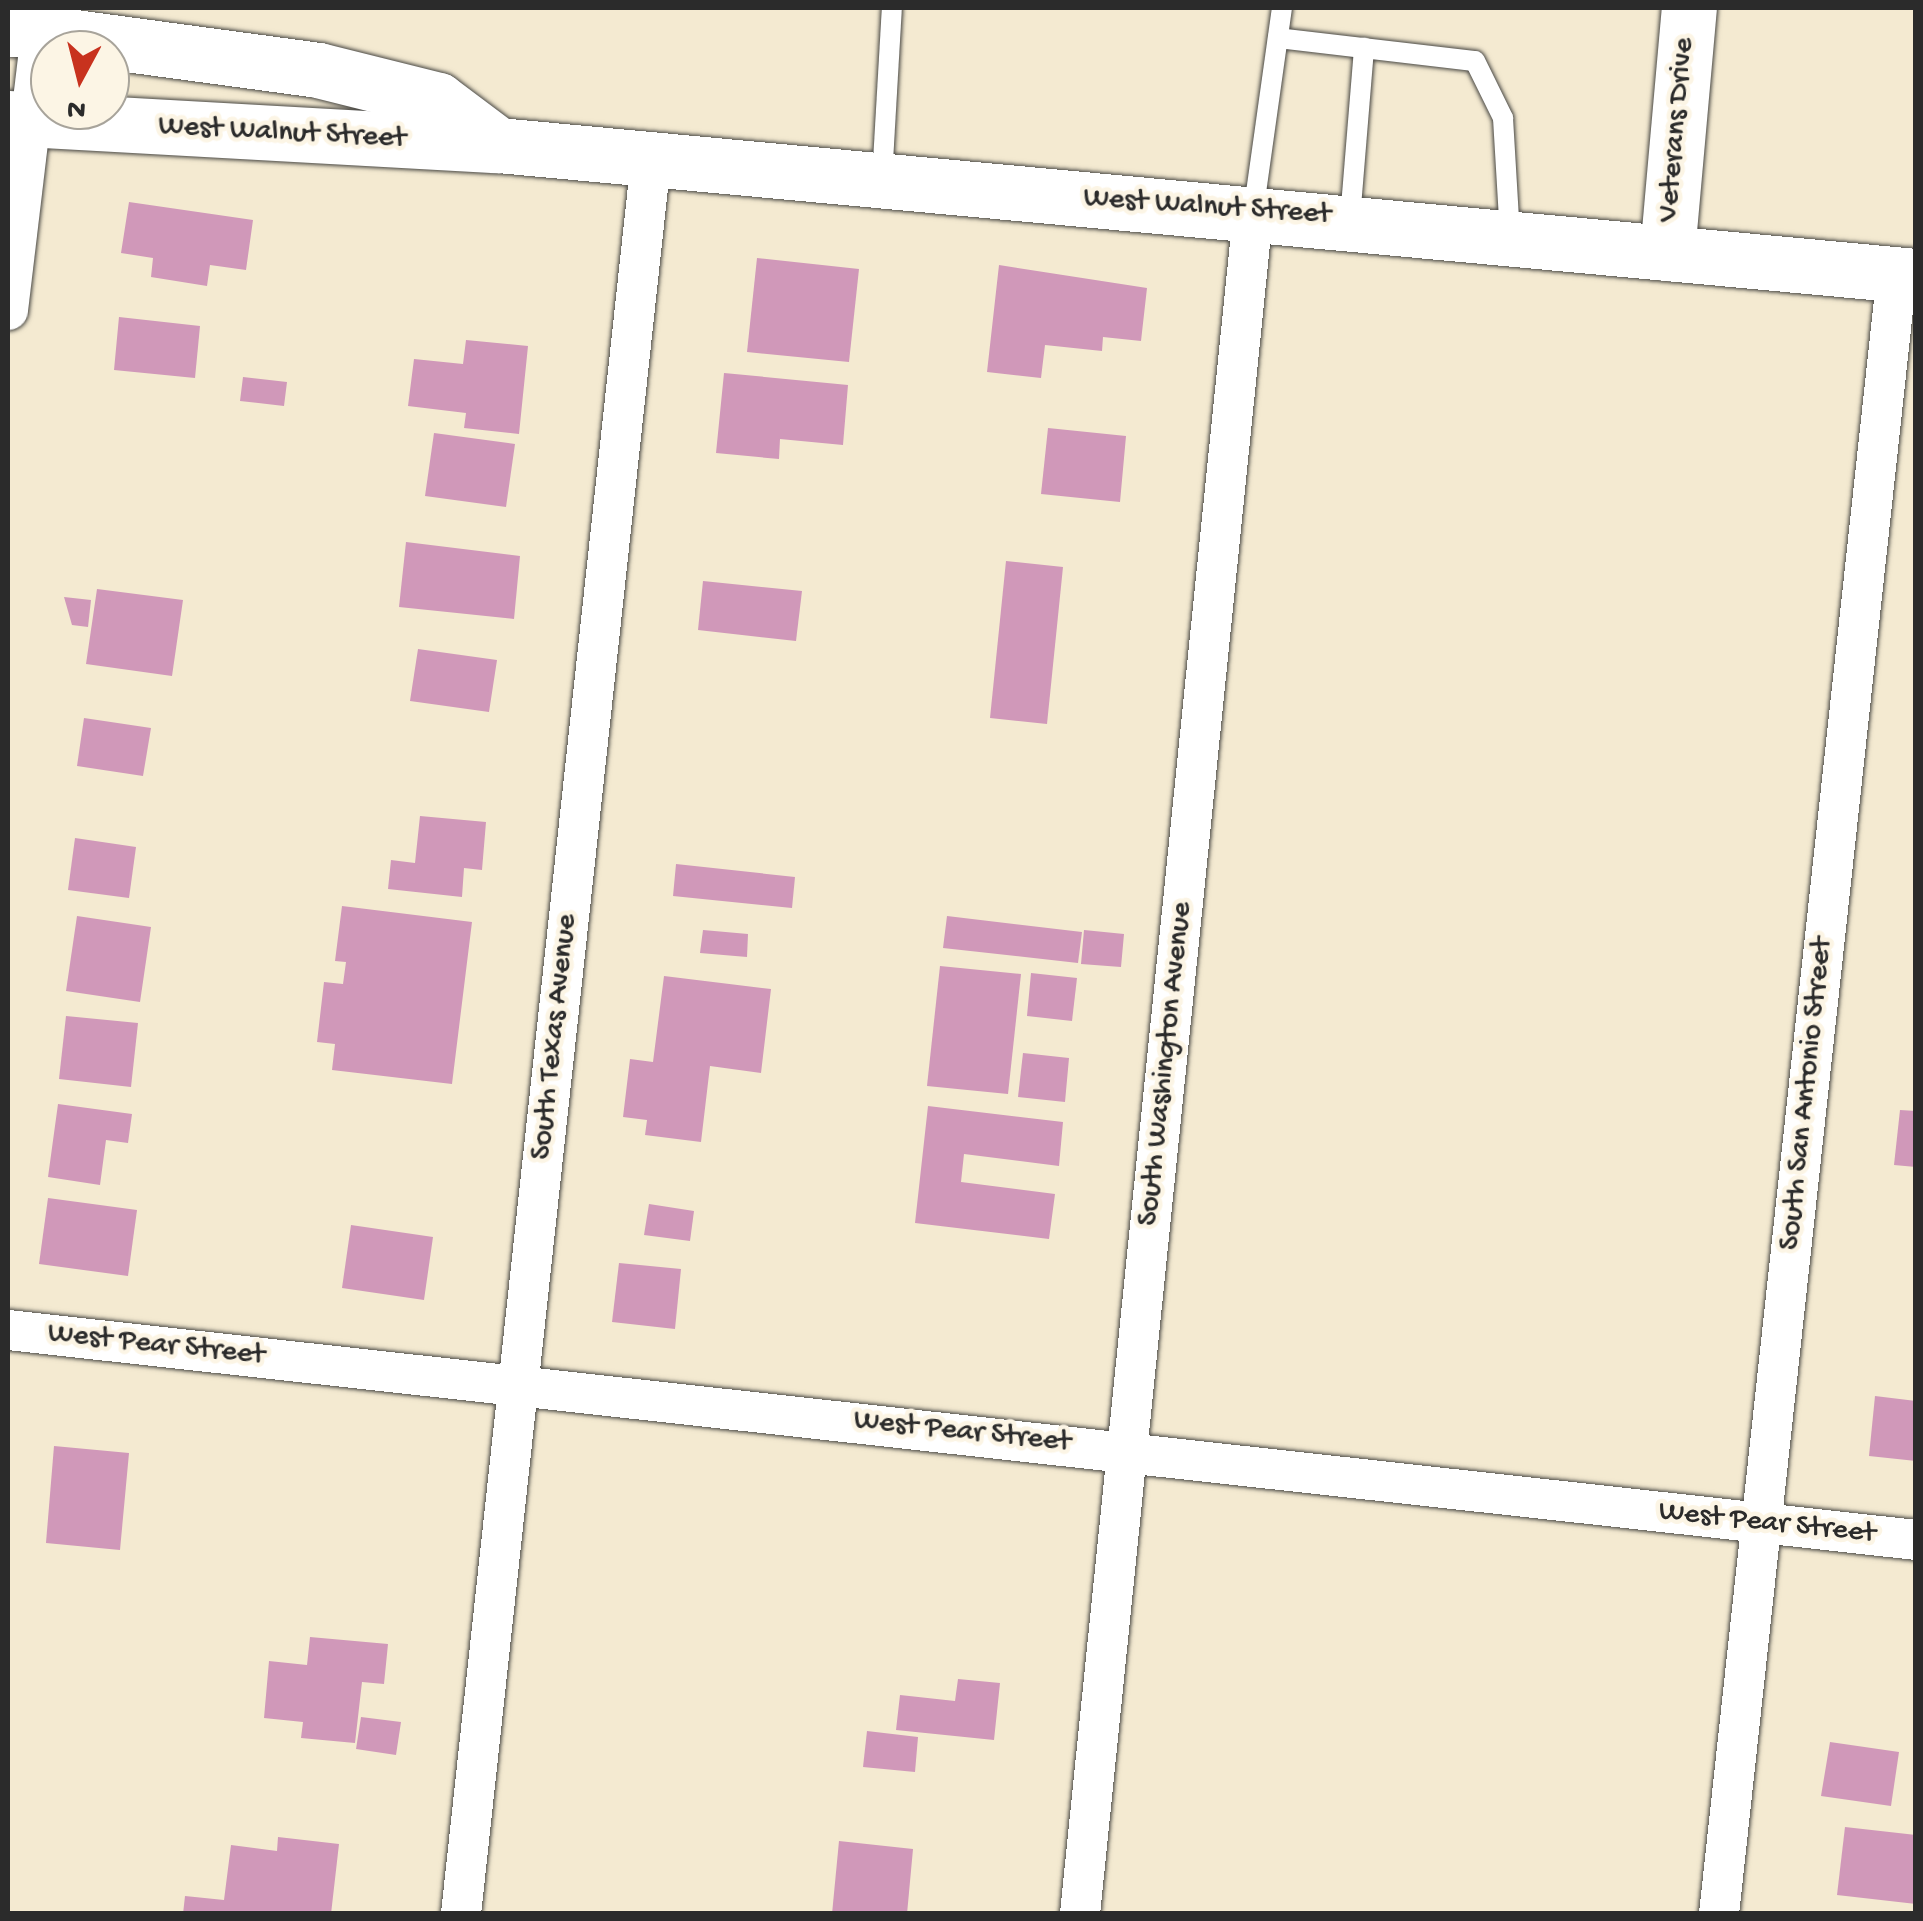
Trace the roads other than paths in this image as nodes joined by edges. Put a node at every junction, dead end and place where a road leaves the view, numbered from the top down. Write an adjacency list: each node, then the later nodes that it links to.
1 (892, 8): 10 (lane)
2 (1282, 8): 5 (lane)
3 (1689, 8): 14 (street, Veterans Drive)
4 (31, 22): 7 (street); 8 (street, West Walnut Street)
5 (1278, 38): 6 (lane); 11 (lane)
6 (1364, 48): 12 (lane); 13 (lane)
7 (19, 120): 8 (street, West Walnut Street); 16 (street)
8 (498, 145): 9 (street, West Walnut Street)
9 (651, 160): 10 (street, West Walnut Street); 18 (street, South Texas Avenue)
10 (882, 181): 11 (street, West Walnut Street)
11 (1253, 215): 12 (street, West Walnut Street); 19 (street, South Washington Avenue)
12 (1350, 219): 13 (street, West Walnut Street)
13 (1510, 238): 14 (street, West Walnut Street)
14 (1667, 253): 15 (street, West Walnut Street)
15 (1906, 275): 20 (street, South San Antonio Street)
16 (8, 310)
17 (8, 1330): 18 (street, West Pear Street)
18 (518, 1385): 19 (street, West Pear Street); 22 (street, South Texas Avenue)
19 (1128, 1452): 20 (street, West Pear Street); 23 (street, South Washington Avenue)
20 (1761, 1524): 21 (street, West Pear Street); 24 (street, South San Antonio Street)
21 (1916, 1540)
22 (461, 1914)
23 (1080, 1914)
24 (1719, 1914)

